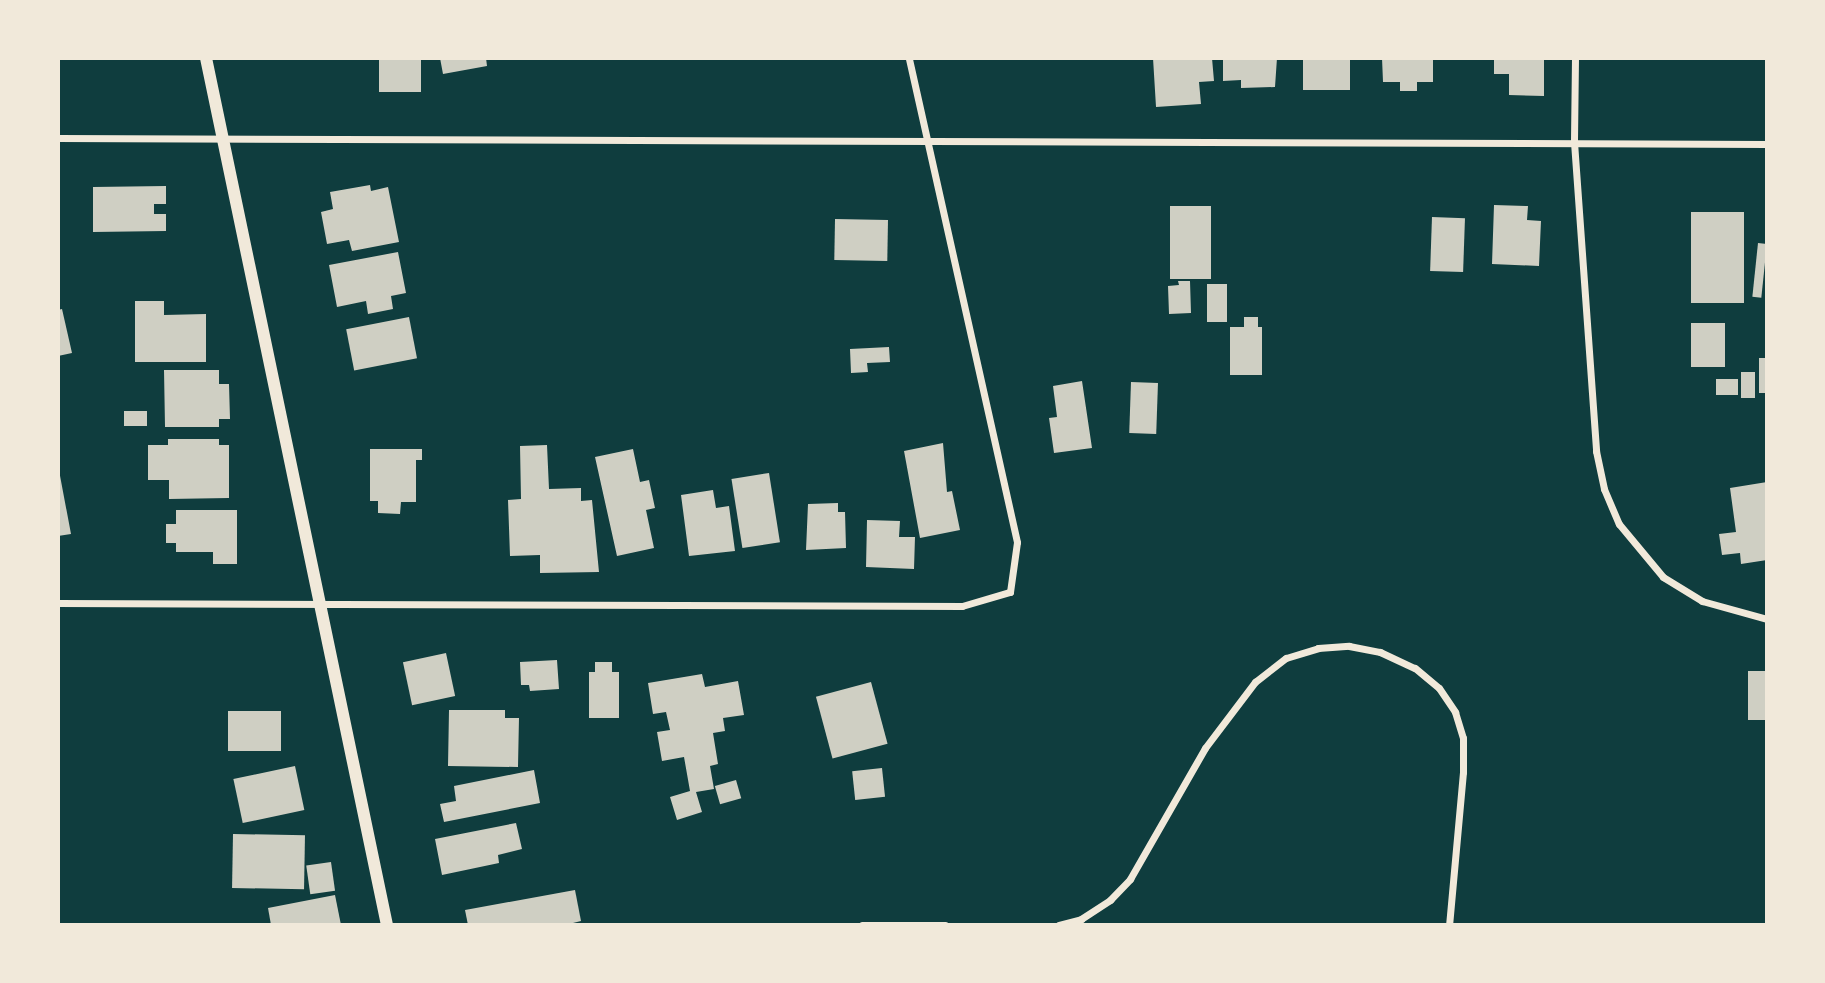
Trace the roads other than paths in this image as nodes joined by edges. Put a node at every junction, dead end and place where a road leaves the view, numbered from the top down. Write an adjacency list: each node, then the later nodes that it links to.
1 (206, 58): 4 (street)
2 (909, 58): 6 (street)
3 (1575, 58): 7 (street)
4 (223, 137): 5 (street); 6 (street); 10 (street)
5 (58, 138)
6 (926, 141): 7 (street); 10 (street)
7 (1574, 142): 8 (street); 11 (street)
8 (1767, 144)
9 (58, 603): 10 (street)
10 (322, 607): 12 (street)
11 (1767, 619)
12 (387, 925)
13 (862, 925): 14 (street)
14 (945, 925)
15 (1059, 925): 16 (street)
16 (1449, 925)

